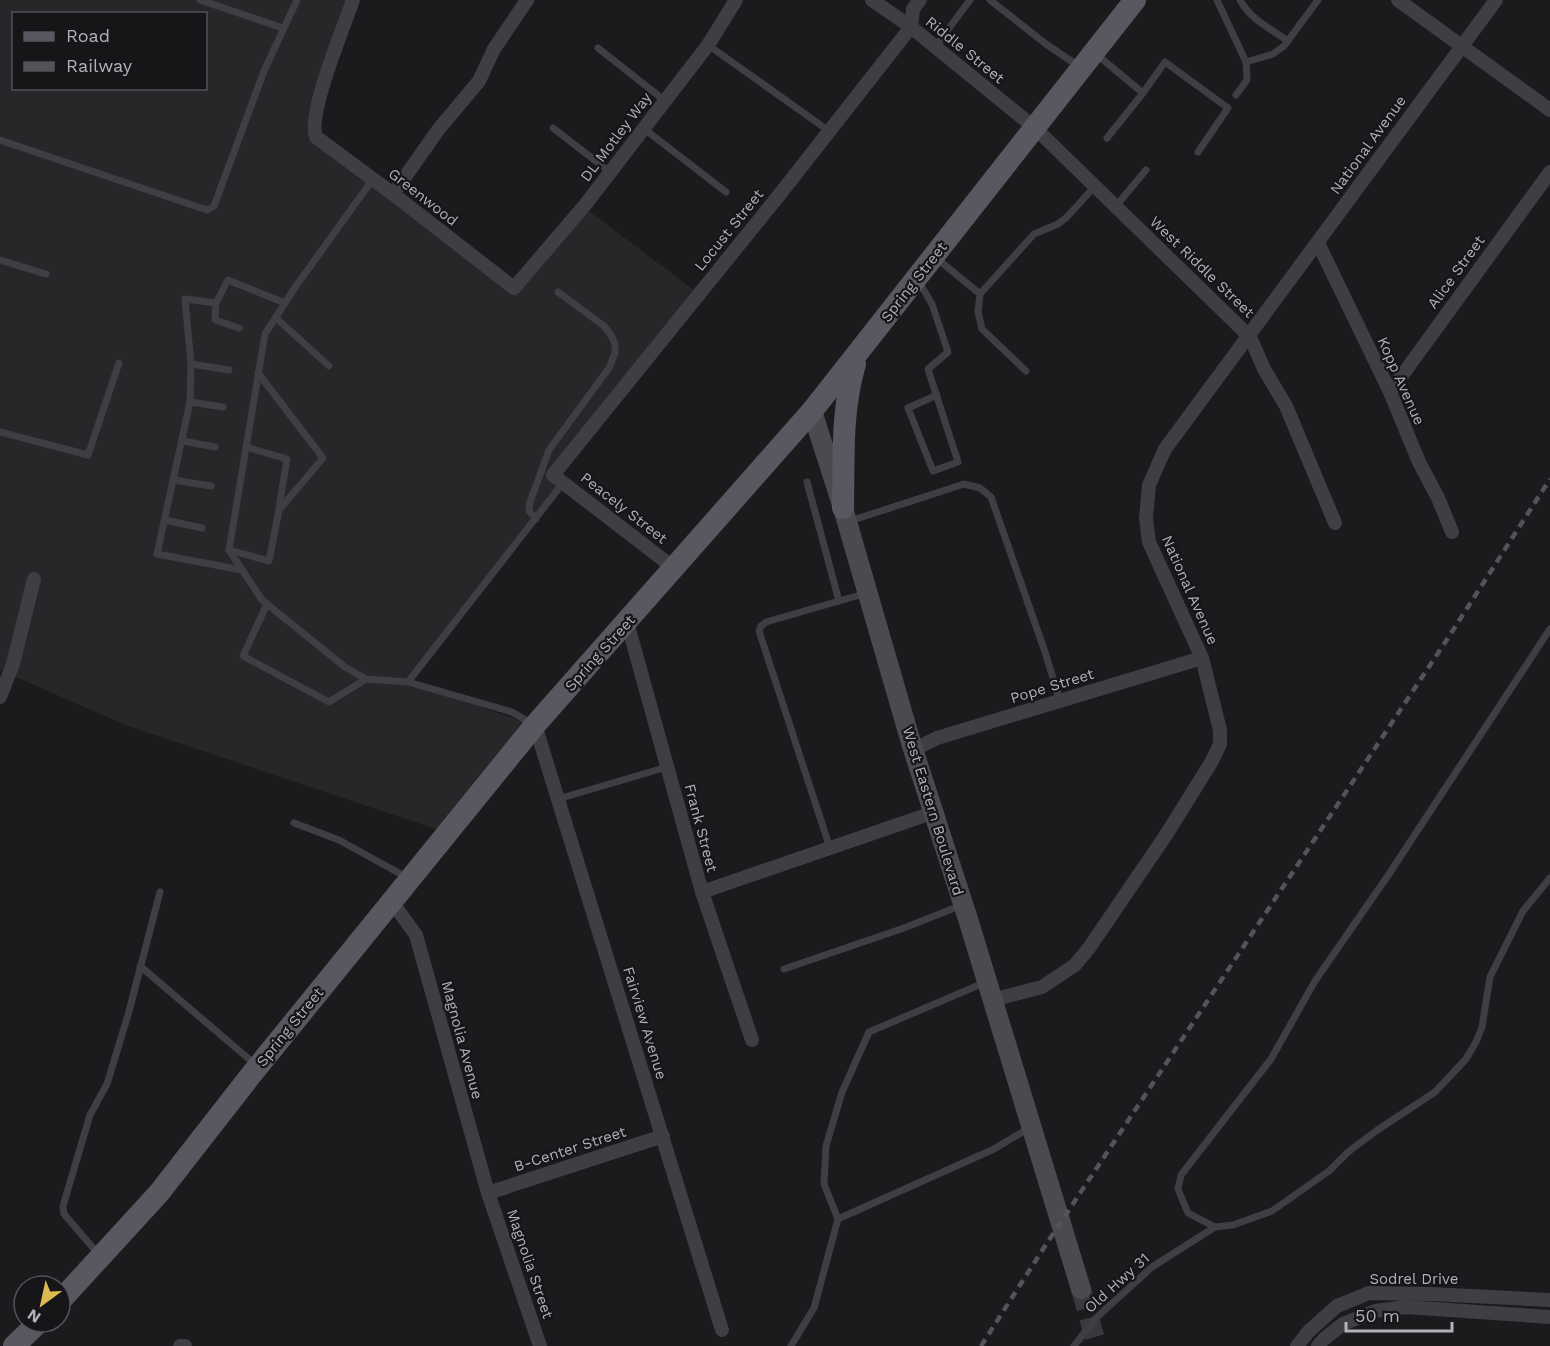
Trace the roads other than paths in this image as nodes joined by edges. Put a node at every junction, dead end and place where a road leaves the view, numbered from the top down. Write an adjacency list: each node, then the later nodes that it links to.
1 (200, 0): 17 (lane)
2 (297, 0): 17 (lane)
3 (353, 0): 39 (street, Greenwood)
4 (527, 0): 42 (street)
5 (872, 0): 16 (street, Riddle Street)
6 (920, 0): 16 (street, Locust Street)
7 (970, 0): 21 (lane)
8 (990, 0): 23 (lane)
9 (1135, 0): 23 (main road, Spring Street)
10 (1217, 0): 24 (lane)
11 (1240, 0): 18 (lane)
12 (1318, 0): 18 (lane)
13 (1398, 0): 20 (street)
14 (1496, 0): 20 (street, National Avenue)
15 (732, 1): 19 (street, DL Motley Way)
16 (911, 27): 21 (street, Riddle Street); 32 (street, Locust Street)
17 (283, 28): 34 (lane)
18 (1288, 41): 24 (lane)
19 (708, 45): 27 (street, DL Motley Way); 32 (lane)
20 (1460, 46): 28 (street); 44 (street, National Avenue)
21 (935, 47): 31 (street, Riddle Street)
22 (598, 48): 27 (lane)
23 (1088, 60): 25 (lane); 31 (main road, Spring Street)
24 (1246, 62): 26 (lane)
25 (1143, 93): 33 (lane); 35 (lane)
26 (1236, 95)
27 (664, 100): 30 (street, DL Motley Way)
28 (1550, 110)
29 (553, 128): 37 (lane)
30 (643, 128): 37 (street, DL Motley Way); 41 (lane)
31 (1035, 128): 40 (street, West Riddle Street); 45 (main road, Spring Street)
32 (829, 131): 73 (street, Locust Street)
33 (1107, 138)
34 (0, 140)
35 (1198, 152)
36 (1146, 170): 43 (lane)
37 (610, 172): 49 (street, DL Motley Way)
38 (1550, 172): 64 (street, Alice Street)
39 (373, 179): 42 (street, Greenwood); 53 (lane)
40 (1095, 186): 43 (street, West Riddle Street); 51 (lane)
41 (726, 192)
42 (393, 194): 49 (street, Greenwood)
43 (1116, 206): 56 (street, West Riddle Street)
44 (1318, 243): 56 (street, National Avenue); 64 (street, Kopp Avenue)
45 (933, 255): 48 (main road, Spring Street); 51 (lane)
46 (0, 260): 47 (lane)
47 (46, 274)
48 (916, 278): 57 (main road, Spring Street); 65 (lane)
49 (514, 288)
50 (558, 292): 79 (lane)
51 (980, 294): 62 (lane)
52 (216, 303): 53 (lane); 55 (lane); 59 (lane)
53 (285, 303): 54 (lane)
54 (276, 318): 60 (lane); 63 (lane)
55 (239, 328)
56 (1250, 337): 81 (street, West Riddle Street); 93 (street, National Avenue)
57 (858, 354): 68 (main road, Spring Street); 78 (main road)
58 (119, 363): 69 (lane)
59 (190, 364): 61 (lane); 66 (lane)
60 (329, 366)
61 (229, 370)
62 (1026, 371)
63 (258, 373): 72 (lane); 77 (lane)
64 (1390, 392): 83 (street, Kopp Avenue)
65 (937, 395): 65 (lane)
66 (190, 402): 67 (lane); 70 (lane)
67 (223, 407)
68 (813, 411): 78 (main road, West Eastern Boulevard); 85 (main road, Spring Street)
69 (0, 432)
70 (183, 441): 71 (lane); 74 (lane)
71 (215, 447)
72 (246, 447): 77 (lane); 84 (lane)
73 (559, 478): 79 (lane); 85 (street, Peacely Street)
74 (174, 480): 76 (lane); 80 (lane)
75 (807, 482): 89 (lane)
76 (211, 486)
77 (279, 510): 84 (lane)
78 (845, 515): 88 (main road, West Eastern Boulevard); 97 (lane)
79 (536, 519): 95 (lane)
80 (165, 520): 82 (lane); 86 (lane)
81 (1335, 523)
82 (202, 528)
83 (1452, 532)
84 (229, 549): 86 (lane)
85 (674, 568): 91 (main road, Spring Street)
86 (242, 570): 90 (lane)
87 (34, 579): 96 (street)
88 (868, 592): 89 (lane); 99 (main road, West Eastern Boulevard)
89 (839, 601): 104 (lane)
90 (267, 604): 94 (lane); 94 (lane)
91 (627, 622): 98 (main road, Spring Street); 100 (street, Frank Street)
92 (1550, 629): 120 (lane)
93 (1202, 658): 97 (street, Pope Street); 113 (street, National Avenue)
94 (366, 679): 95 (lane)
95 (408, 682): 98 (lane)
96 (0, 697)
97 (1060, 700): 99 (street, Pope Street)
98 (535, 726): 101 (street, Fairview Avenue); 106 (main road, Spring Street)
99 (912, 746): 102 (main road, West Eastern Boulevard)
100 (667, 767): 101 (lane); 108 (street, Frank Street)
101 (558, 799): 117 (street, Fairview Avenue)
102 (932, 813): 104 (street); 110 (main road, West Eastern Boulevard)
103 (294, 823): 106 (lane)
104 (830, 848): 108 (street)
105 (1550, 878): 120 (lane)
106 (410, 879): 109 (main road, Spring Street)
107 (160, 892): 111 (lane)
108 (702, 892): 114 (street, Frank Street)
109 (392, 902): 115 (main road, Spring Street); 118 (street, Magnolia Avenue)
110 (962, 905): 112 (lane); 113 (main road, West Eastern Boulevard)
111 (140, 966): 115 (lane); 121 (lane)
112 (784, 969)
113 (989, 991): 116 (main road, West Eastern Boulevard); 119 (lane)
114 (752, 1040)
115 (258, 1067): 121 (main road, Spring Street)
116 (1031, 1127): 119 (lane); 123 (main road, West Eastern Boulevard)
117 (663, 1136): 118 (street, B-Center Street); 126 (street, Fairview Avenue)
118 (488, 1193): 131 (street, Magnolia Street)
119 (838, 1219): 132 (lane)
120 (1215, 1227): 133 (lane, Old Hwy 31)
121 (100, 1257): 122 (main road, Spring Street)
122 (72, 1288)
123 (1081, 1289)
124 (1550, 1300): 134 (street, Sodrel Drive)
125 (1550, 1317): 135 (street, Sodrel Drive)
126 (722, 1330)
127 (26, 1334): 128 (main road)
128 (14, 1346)
129 (180, 1346): 130 (street)
130 (185, 1346)
131 (540, 1346)
132 (790, 1346)
133 (1074, 1346)
134 (1298, 1346)
135 (1318, 1346)

